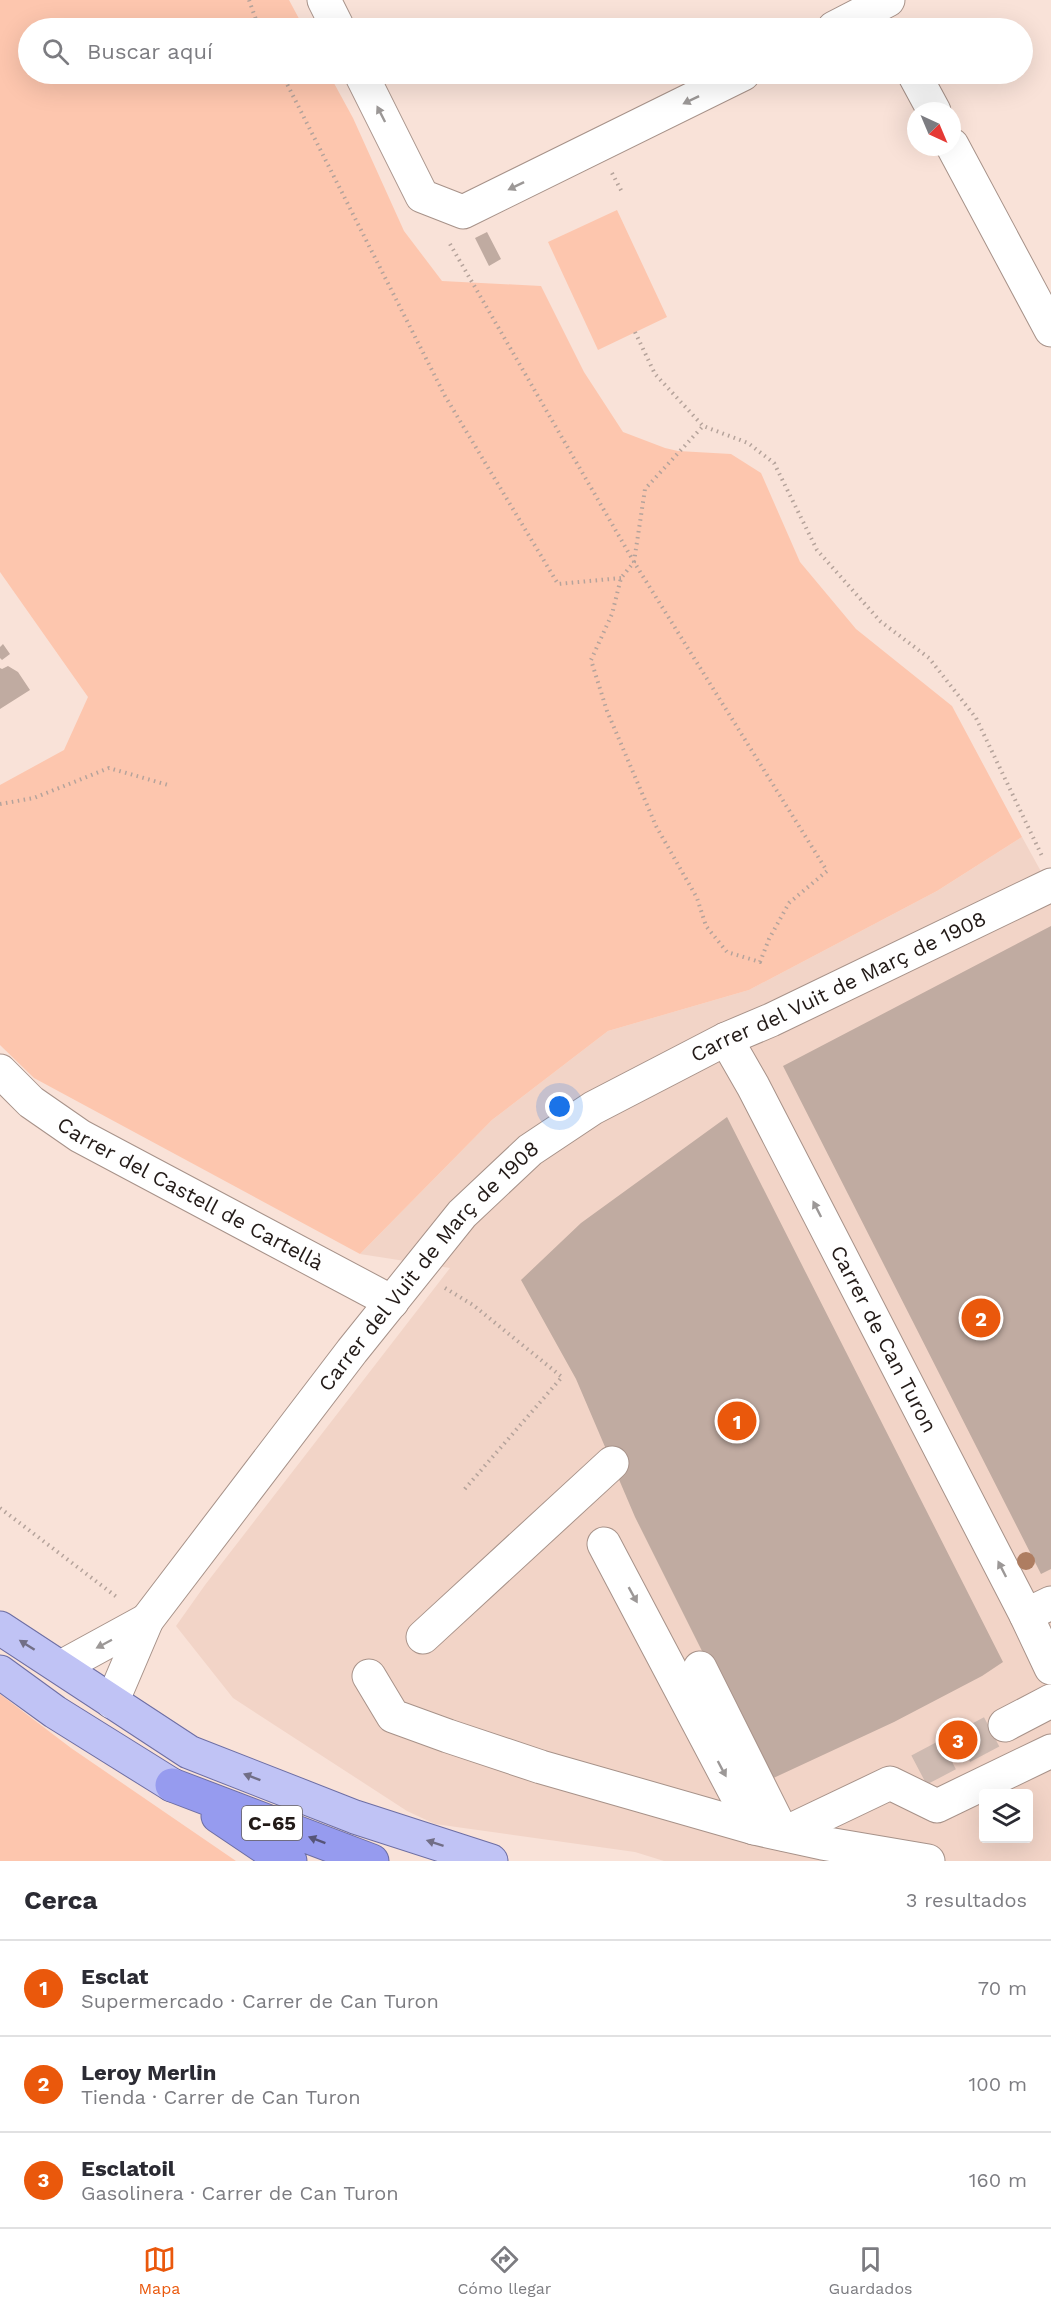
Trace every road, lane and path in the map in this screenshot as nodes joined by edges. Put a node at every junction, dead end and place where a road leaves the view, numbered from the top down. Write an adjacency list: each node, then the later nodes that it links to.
1 (249, 0): 4 (path)
2 (324, 0): 5 (street)
3 (884, 8): 6 (street)
4 (255, 18)
5 (334, 18)
6 (859, 18)
7 (287, 84): 18 (path)
8 (366, 84): 13 (street, one-way to 8)
9 (723, 84): 13 (street, one-way to 13)
10 (919, 84): 11 (street)
11 (929, 102)
12 (958, 156): 14 (street)
13 (422, 196): 17 (path)
14 (1051, 330)
15 (635, 332): 16 (path)
16 (703, 426): 17 (path); 21 (path)
17 (634, 562): 18 (path); 18 (path)
18 (621, 578)
19 (168, 785): 20 (path)
20 (0, 804)
21 (1049, 875): 22 (street, Carrer del Vuit de Març de 1908)
22 (726, 1040): 24 (street, Carrer del Vuit de Març de 1908); 30 (street, Carrer de Can Turon, one-way to 22)
23 (0, 1071): 25 (street, Carrer del Castell de Cartellà)
24 (417, 1270): 25 (street, Carrer del Vuit de Març de 1908); 27 (path)
25 (392, 1302): 31 (street, Carrer del Vuit de Març de 1908)
26 (612, 1463): 33 (street)
27 (464, 1491)
28 (0, 1508): 31 (path)
29 (604, 1544): 46 (street, one-way to 46)
30 (1039, 1609): 36 (street, Carrer de Can Turon)
31 (147, 1620): 34 (street, Carrer del Vuit de Març de 1908, one-way to 34); 40 (street, Carrer del Vuit de Març de 1908)
32 (0, 1628): 34 (main road, one-way to 32)
33 (423, 1637)
34 (61, 1667): 40 (main road)
35 (700, 1668): 46 (street)
36 (1051, 1668)
37 (0, 1672): 45 (main road, C-65)
38 (369, 1676): 46 (street)
39 (1051, 1701): 41 (street)
40 (112, 1702): 49 (main road, one-way to 40)
41 (1005, 1725)
42 (1051, 1751): 44 (street)
43 (919, 1770): 44 (street)
44 (890, 1783): 46 (street)
45 (172, 1785): 47 (highway, C-65); 48 (highway, C-65, one-way to 45)
46 (768, 1831): 50 (street)
47 (290, 1861)
48 (372, 1861)
49 (491, 1861)
50 (928, 1861)

